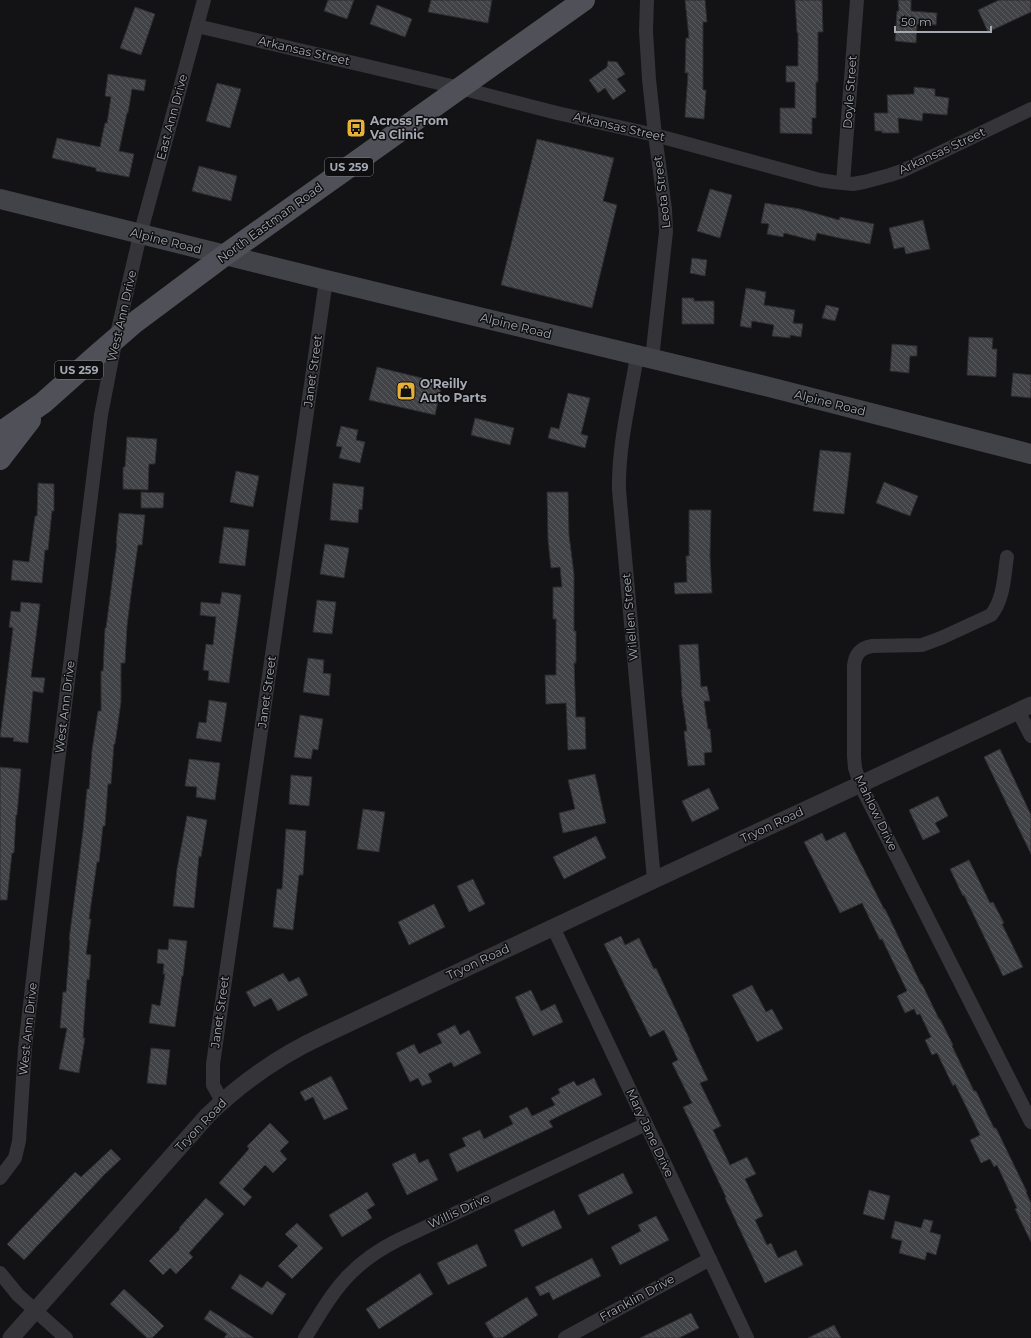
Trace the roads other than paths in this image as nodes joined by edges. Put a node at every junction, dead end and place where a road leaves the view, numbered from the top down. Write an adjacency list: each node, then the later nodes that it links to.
1 (204, 0): 5 (street, East Ann Drive)
2 (584, 0): 6 (main road, North Eastman Road / US 259)
3 (647, 0): 8 (street, Leota Street)
4 (857, 0): 9 (street, Doyle Street)
5 (197, 26): 6 (street, Arkansas Street); 11 (street, East Ann Drive)
6 (460, 88): 8 (street, Arkansas Street); 12 (main road, North Eastman Road / US 259)
7 (1031, 109): 9 (street, Arkansas Street)
8 (655, 135): 9 (street, Arkansas Street); 15 (street, Leota Street)
9 (843, 183)
10 (0, 199): 11 (main road, Alpine Road)
11 (140, 234): 12 (main road, Alpine Road); 14 (street, West Ann Drive)
12 (225, 255): 13 (main road, Alpine Road); 14 (main road, North Eastman Road / US 259)
13 (326, 280): 15 (main road, Alpine Road); 26 (street, Janet Street)
14 (116, 338): 16 (main road, North Eastman Road / US 259); 29 (street, West Ann Drive)
15 (645, 358): 18 (main road, Alpine Road); 24 (street, Wilellen Street)
16 (43, 403): 17 (main road, North Eastman Road / US 259); 19 (main road, North Eastman Road / US 259)
17 (0, 433)
18 (1031, 454)
19 (0, 459)
20 (1007, 557): 23 (street, Mahlow Drive)
21 (1025, 708): 22 (street); 23 (street, Tryon Road)
22 (1031, 736)
23 (860, 784): 24 (street, Tryon Road); 27 (street, Mahlow Drive)
24 (654, 880): 25 (street, Tryon Road)
25 (553, 927): 26 (street, Tryon Road); 28 (street, Mary Jane Drive)
26 (222, 1101): 32 (street, Tryon Road)
27 (1031, 1122)
28 (646, 1124): 30 (street, Mary Jane Drive); 35 (street, Willis Drive)
29 (0, 1178)
30 (710, 1258): 36 (street, Franklin Drive); 37 (street, Mary Jane Drive)
31 (0, 1273): 32 (street)
32 (35, 1311): 33 (street, Tryon Road); 34 (street)
33 (11, 1338)
34 (66, 1338)
35 (305, 1338)
36 (565, 1338)
37 (747, 1338)

